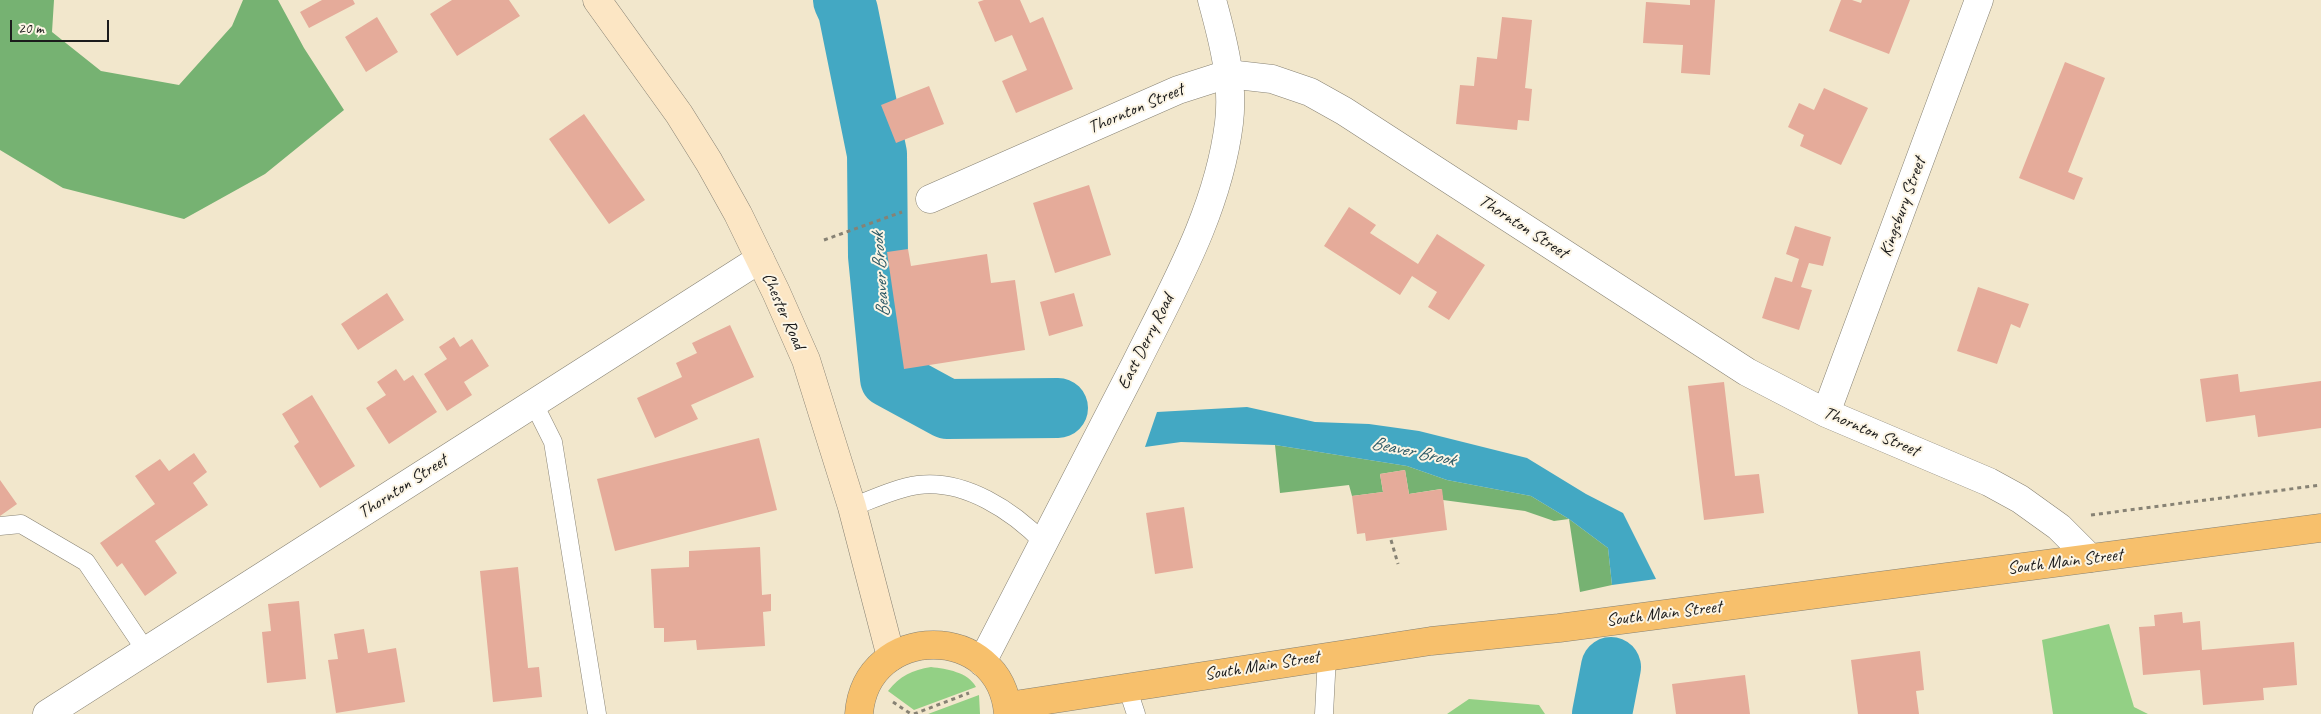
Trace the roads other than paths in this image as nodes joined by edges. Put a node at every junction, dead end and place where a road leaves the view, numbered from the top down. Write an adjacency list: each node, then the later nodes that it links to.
1 (597, 0): 6 (main road, Chester Road)
2 (1212, 0): 4 (street, East Derry Road)
3 (1979, 0): 8 (street, Kingsbury Street)
4 (1228, 74): 5 (street, Thornton Street); 8 (street, Thornton Street); 12 (street, East Derry Road)
5 (930, 199)
6 (760, 259): 7 (street, Thornton Street); 9 (main road, Chester Road)
7 (534, 404): 14 (street, Thornton Street); 21 (lane)
8 (1826, 413): 13 (street, Thornton Street)
9 (852, 507): 12 (lane); 16 (main road, Chester Road)
10 (0, 526): 14 (lane)
11 (2321, 528): 13 (main road, South Main Street)
12 (1044, 543): 17 (street, East Derry Road)
13 (2090, 558): 15 (main road, South Main Street)
14 (146, 651): 20 (street, Thornton Street)
15 (1327, 656): 18 (main road, South Main Street); 24 (lane)
16 (891, 657): 17 (main road); 22 (main road)
17 (982, 662): 19 (main road)
18 (1127, 687): 19 (main road, South Main Street); 23 (lane)
19 (1008, 710)
20 (47, 714)
21 (597, 714)
22 (859, 714)
23 (1136, 714)
24 (1324, 714)

